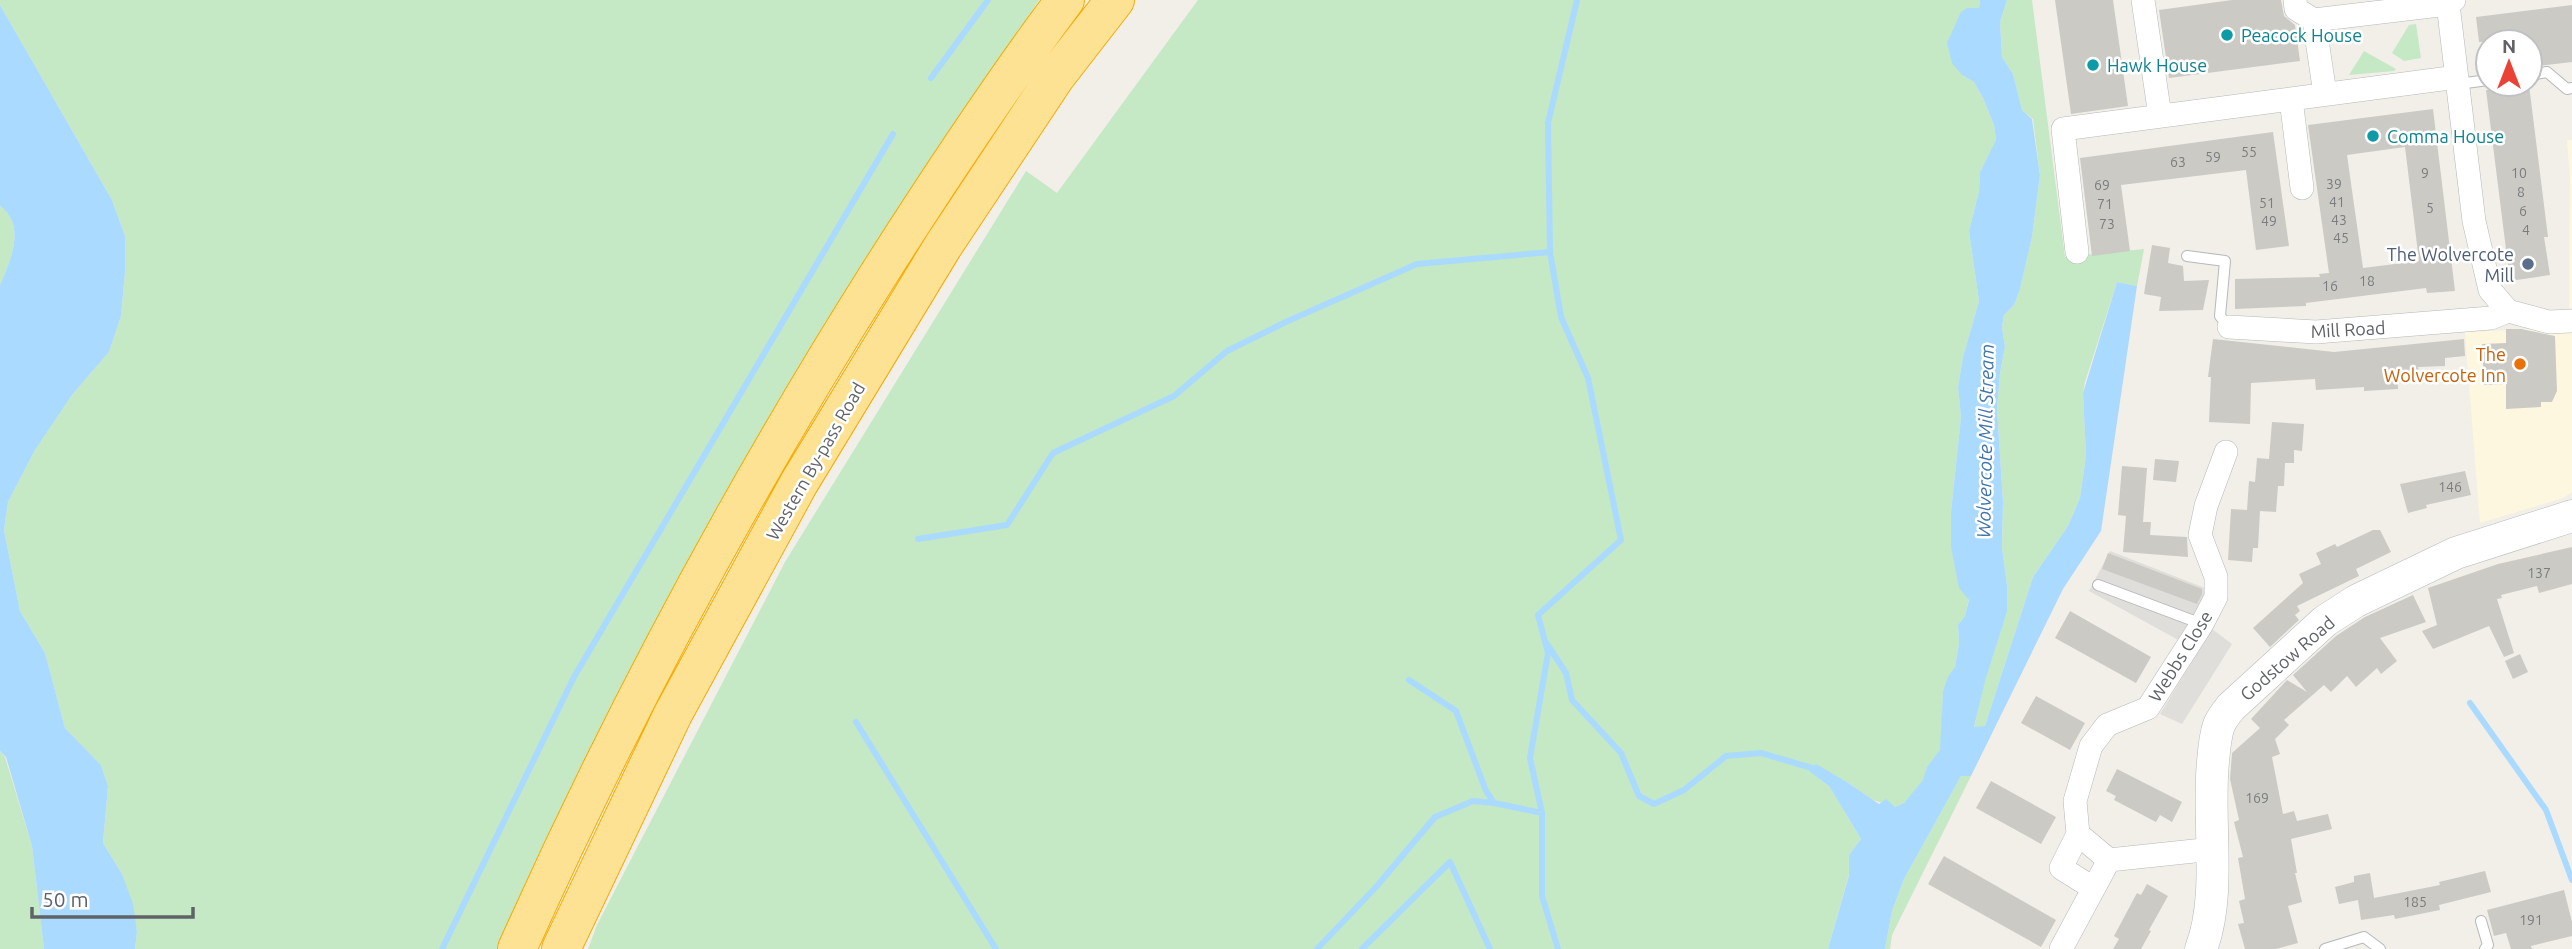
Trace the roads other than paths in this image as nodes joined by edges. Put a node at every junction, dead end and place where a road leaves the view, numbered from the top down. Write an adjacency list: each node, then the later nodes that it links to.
1 (1065, 0): 29 (highway)
2 (1115, 0): 30 (highway, Western By-pass Road)
3 (2143, 0): 13 (street)
4 (2295, 0): 6 (street)
5 (2451, 2): 6 (street); 9 (street)
6 (2314, 20): 11 (street)
7 (2544, 73): 10 (lane)
8 (2474, 80): 9 (lane)
9 (2457, 81): 11 (street); 17 (street)
10 (2572, 88)
11 (2325, 94): 12 (street)
12 (2291, 99): 13 (street); 14 (street)
13 (2160, 116): 15 (street)
14 (2302, 188)
15 (2077, 253)
16 (2187, 256): 19 (lane, Mill Road)
17 (2508, 312): 18 (street, Mill Road); 19 (street, Mill Road)
18 (2572, 321)
19 (2229, 327)
20 (2226, 452): 23 (street, Webbs Close)
21 (2572, 516): 25 (street, Godstow Road)
22 (2098, 585): 23 (lane)
23 (2202, 624): 24 (street, Webbs Close)
24 (2078, 834): 26 (street); 27 (street)
25 (2213, 849): 26 (street); 32 (street, Godstow Road)
26 (2109, 860): 27 (street)
27 (2093, 888): 31 (street)
28 (2481, 921): 35 (lane)
29 (517, 949)
30 (561, 949)
31 (2060, 949)
32 (2201, 949)
33 (2325, 949): 34 (lane)
34 (2380, 949)
35 (2485, 949)

